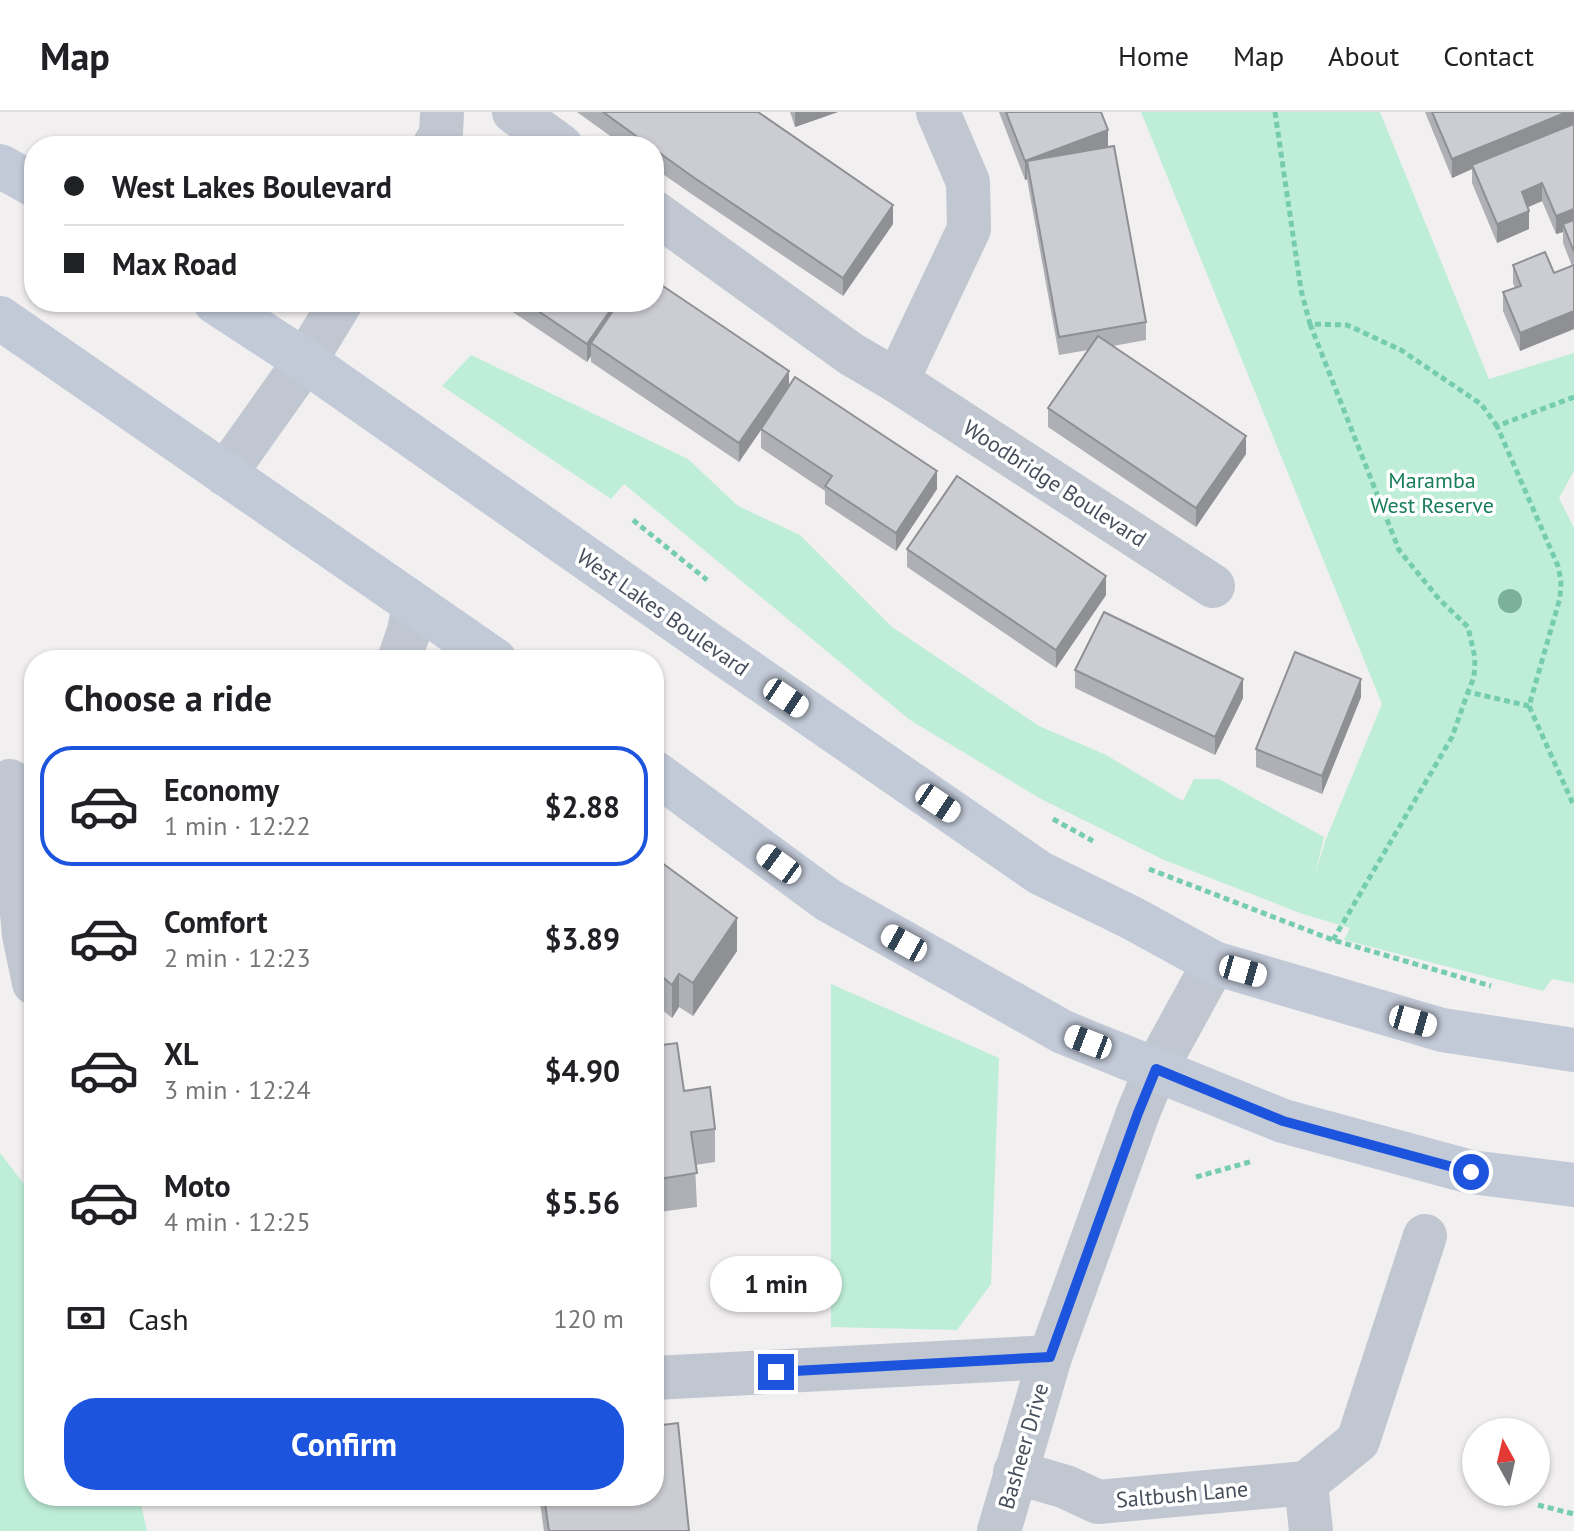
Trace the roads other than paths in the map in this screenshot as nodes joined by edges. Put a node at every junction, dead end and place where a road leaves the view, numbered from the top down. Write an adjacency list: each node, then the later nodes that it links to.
1 (442, 112): 4 (street)
2 (514, 112): 5 (street)
3 (938, 112): 13 (street)
4 (440, 136)
5 (547, 136)
6 (0, 166): 7 (main road)
7 (24, 179)
8 (664, 219): 13 (street, Woodbridge Boulevard)
9 (230, 312): 12 (main road, West Lakes Boulevard)
10 (335, 312): 12 (street)
11 (0, 318): 14 (main road)
12 (305, 361): 14 (street); 22 (main road, West Lakes Boulevard)
13 (897, 381): 15 (street, Woodbridge Boulevard)
14 (225, 474): 16 (main road)
15 (1213, 586)
16 (414, 605): 17 (street); 18 (main road)
17 (402, 650)
18 (480, 650)
19 (664, 779): 24 (main road)
20 (15, 780): 21 (street)
21 (24, 935)
22 (1214, 963): 23 (main road, West Lakes Boulevard); 24 (street, Basheer Drive)
23 (1574, 1050)
24 (1156, 1069): 25 (main road); 27 (street, Basheer Drive)
25 (1574, 1185)
26 (1425, 1236): 30 (street)
27 (1050, 1357): 28 (street); 29 (street, Basheer Drive)
28 (664, 1377)
29 (1015, 1472): 30 (street, Saltbush Lane); 31 (street, Basheer Drive)
30 (1306, 1483): 32 (street)
31 (999, 1531)
32 (1311, 1531)

